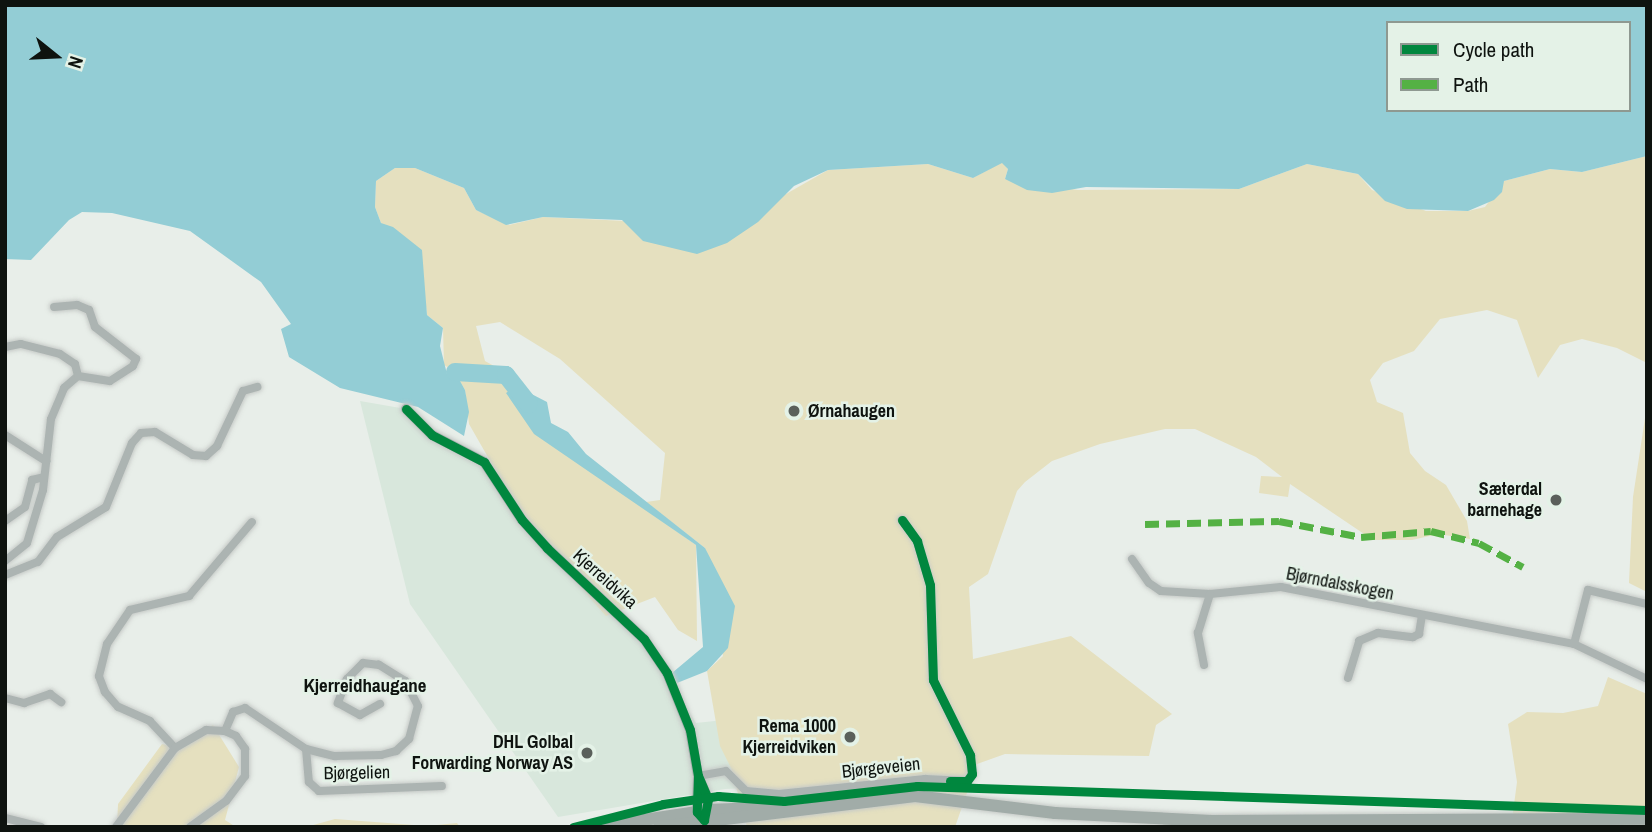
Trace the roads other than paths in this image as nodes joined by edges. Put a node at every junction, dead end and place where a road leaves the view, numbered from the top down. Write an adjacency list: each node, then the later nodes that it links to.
1 (54, 307): 3 (street)
2 (5, 346): 3 (street)
3 (78, 376): 7 (street)
4 (257, 387): 14 (street)
5 (406, 409): 28 (street, Kjerreidvika)
6 (5, 435): 7 (street)
7 (46, 461): 8 (street)
8 (44, 477): 10 (street); 13 (street)
9 (901, 520): 28 (street, Bjørgeveien)
10 (5, 521)
11 (252, 522): 26 (street)
12 (1132, 559): 15 (street, Bjørndalsskogen)
13 (5, 561)
14 (5, 575)
15 (1210, 594): 17 (street, Bjørndalsskogen); 19 (street)
16 (1647, 604): 18 (street)
17 (1422, 616): 18 (street, Bjørndalsskogen); 20 (street)
18 (1574, 645): 21 (street, Bjørndalsskogen)
19 (1204, 665)
20 (1348, 678)
21 (1647, 679)
22 (5, 698): 23 (street)
23 (61, 702)
24 (380, 704): 27 (street, Bjørgelien)
25 (225, 731): 26 (street); 27 (street, Bjørgelien); 36 (street)
26 (175, 748): 35 (street)
27 (306, 749): 29 (street, Bjørgelien)
28 (698, 776): 30 (street, Kjerreidvika)
29 (442, 786)
30 (704, 814): 33 (main road, Bjørgeveien); 37 (main road, Bjørgeveien); 38 (main road, Bjørgeveien)
31 (5, 818): 34 (street)
32 (1647, 819): 33 (main road, Bjørgeveien)
33 (1542, 821): 39 (main road, Bjørgeveien)
34 (41, 827)
35 (116, 827)
36 (190, 827)
37 (598, 827)
38 (659, 827)
39 (1598, 827)

